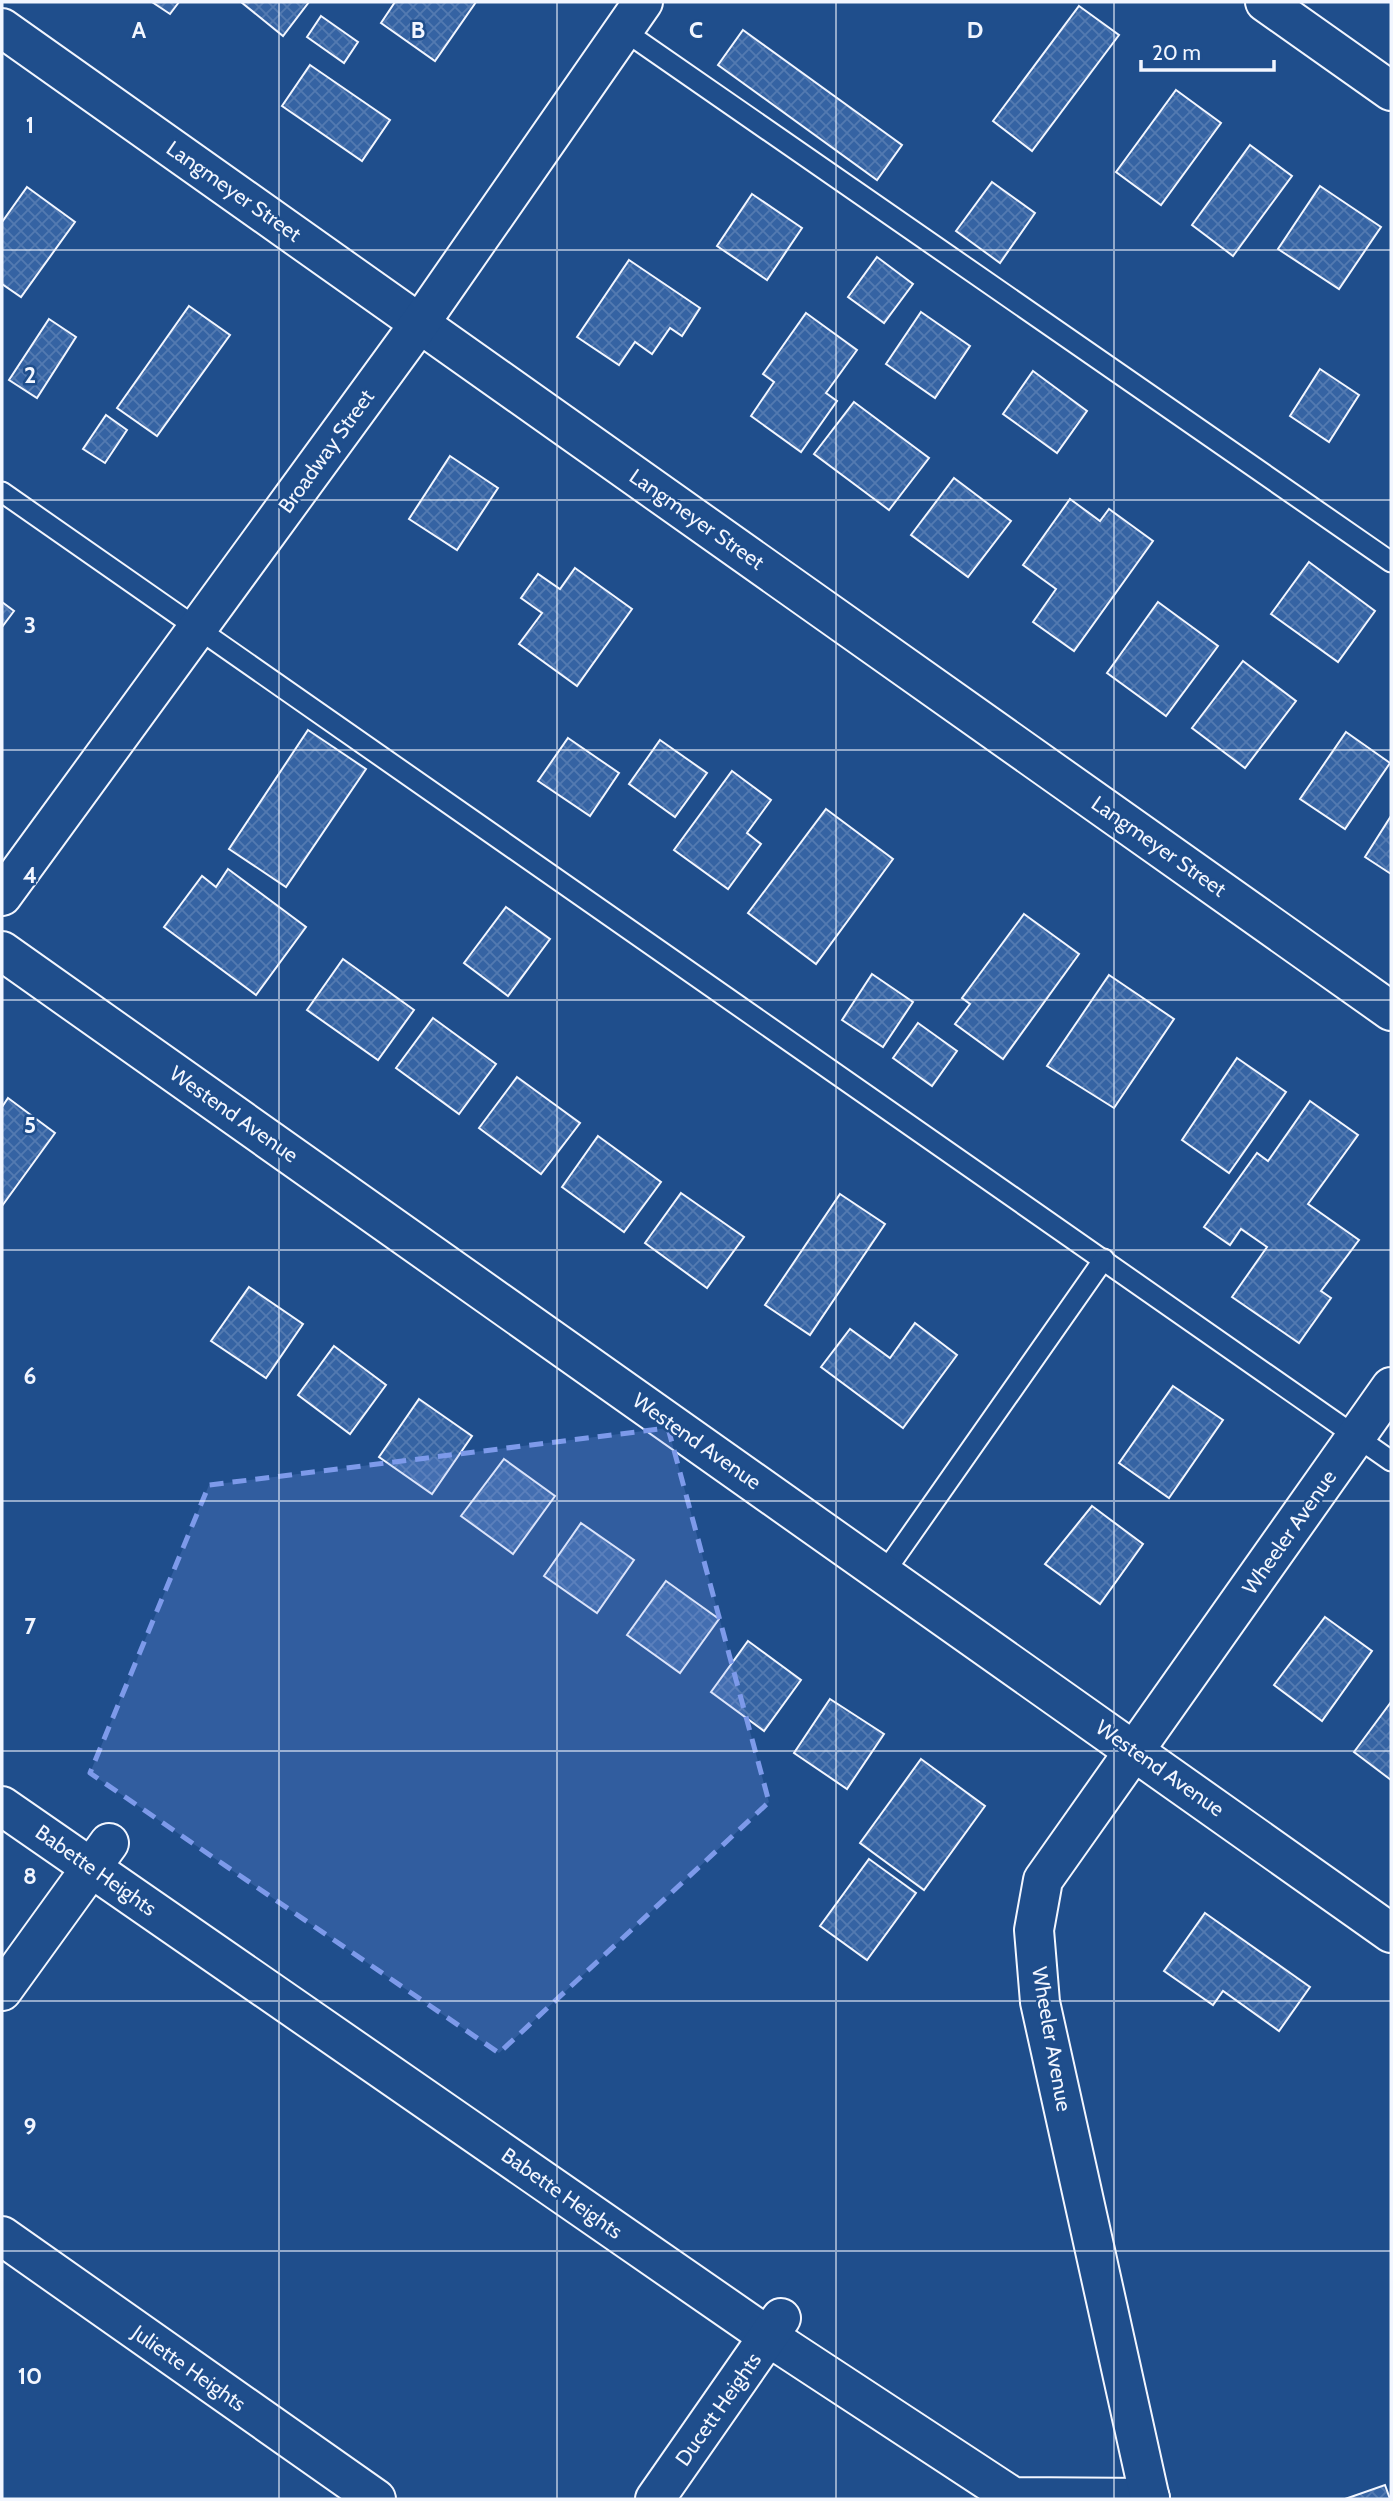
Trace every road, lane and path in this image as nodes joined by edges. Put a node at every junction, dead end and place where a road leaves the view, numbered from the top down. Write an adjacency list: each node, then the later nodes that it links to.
1 (1265, 2): 4 (street)
2 (633, 16): 5 (street, Broadway Street); 7 (lane)
3 (2, 28): 5 (street, Langmeyer Street)
4 (1391, 91)
5 (420, 323): 8 (street, Broadway Street); 11 (street, Langmeyer Street)
6 (2, 492): 8 (lane)
7 (1391, 562)
8 (196, 626): 9 (street, Broadway Street); 12 (lane)
9 (2, 896)
10 (2, 950): 16 (street, Westend Avenue)
11 (1391, 1010)
12 (1104, 1259): 14 (lane); 16 (lane)
13 (1391, 1387): 14 (street, Wheeler Avenue)
14 (1356, 1436): 15 (lane); 17 (street, Wheeler Avenue)
15 (1391, 1461)
16 (884, 1573): 17 (street, Westend Avenue)
17 (1134, 1750): 20 (street, Westend Avenue); 24 (street, Wheeler Avenue)
18 (2, 1806): 19 (street, Babette Heights)
19 (100, 1855): 21 (street); 23 (street, Babette Heights)
20 (1391, 1933)
21 (2, 1991)
22 (2, 2236): 25 (street, Juliette Heights)
23 (775, 2328): 24 (street, Babette Heights); 26 (street, Ducett Heights)
24 (1150, 2498)
25 (376, 2499)
26 (655, 2499)

